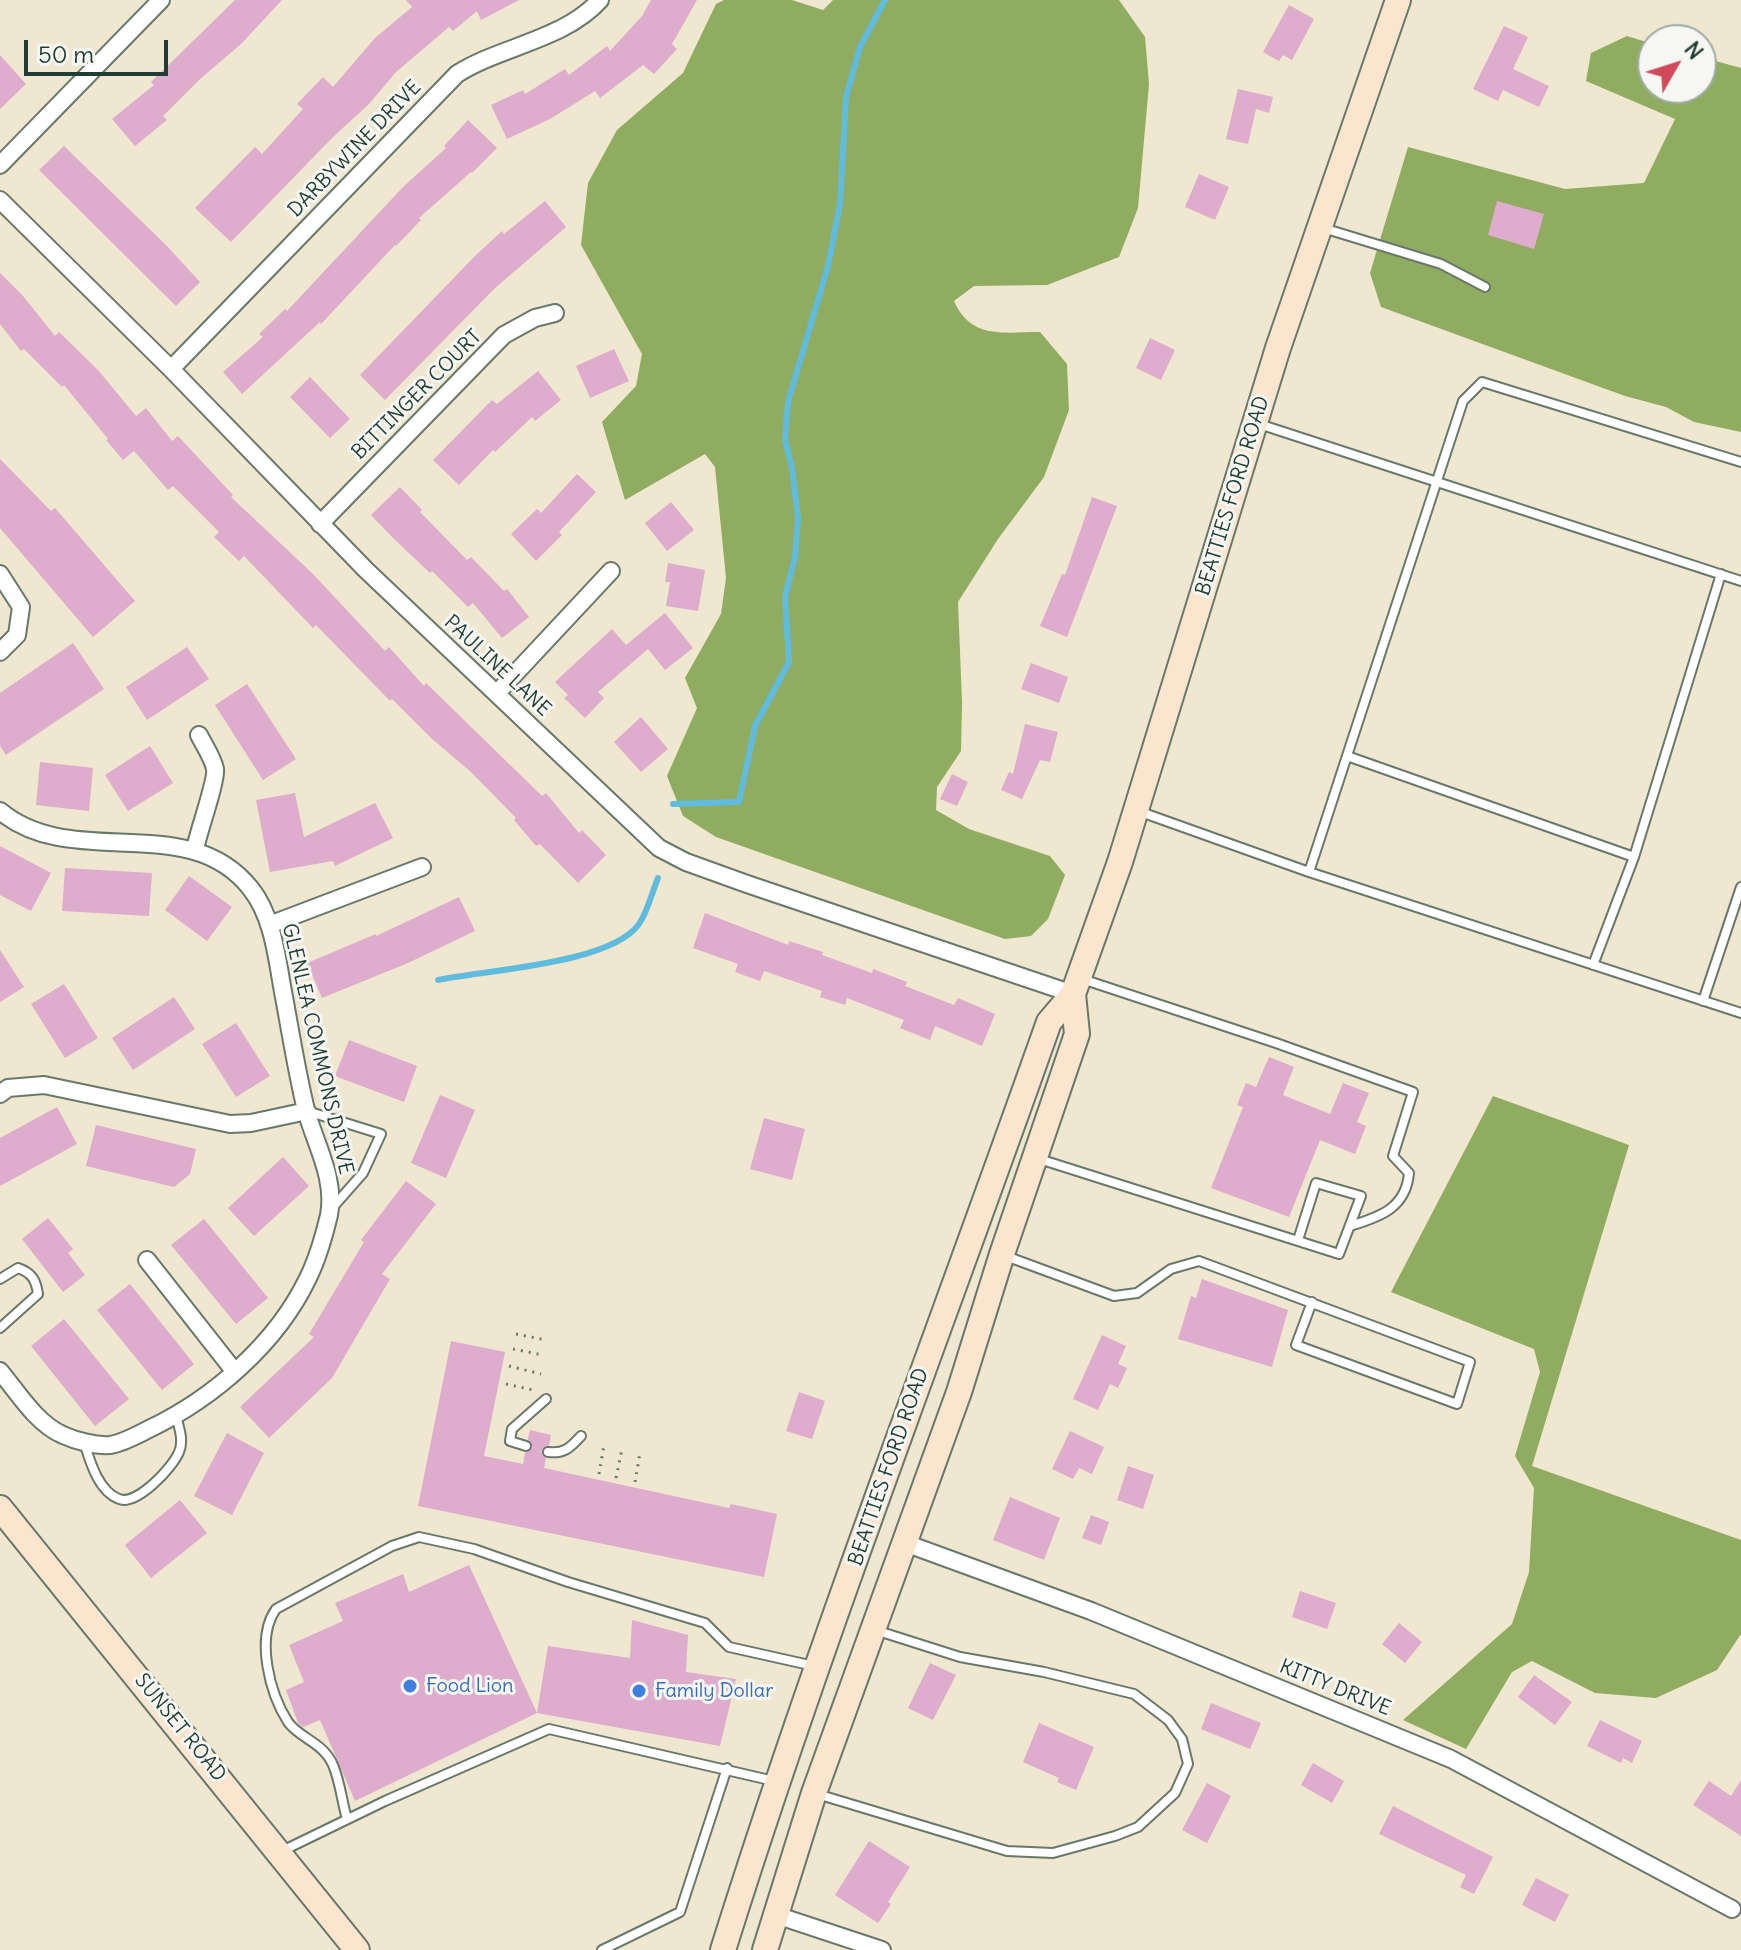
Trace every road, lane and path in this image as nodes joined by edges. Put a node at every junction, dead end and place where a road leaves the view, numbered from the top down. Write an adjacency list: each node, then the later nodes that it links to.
1 (161, 0): 4 (street)
2 (600, 0): 9 (street, DARBYWINE DRIVE)
3 (1398, 0): 6 (main road, BEATTIES FORD ROAD)
4 (0, 165)
5 (0, 200): 9 (street, PAULINE LANE)
6 (1319, 226): 7 (lane); 10 (main road, BEATTIES FORD ROAD)
7 (1485, 287)
8 (555, 313): 13 (street, BITTINGER COURT)
9 (171, 369): 13 (street, PAULINE LANE)
10 (1256, 423): 12 (lane); 23 (main road, BEATTIES FORD ROAD)
11 (1741, 462): 12 (lane)
12 (1439, 482): 16 (lane); 21 (lane)
13 (320, 524): 19 (street, PAULINE LANE)
14 (611, 571): 19 (street)
15 (0, 574): 18 (street)
16 (1721, 574): 17 (lane); 25 (lane)
17 (1741, 581)
18 (0, 652)
19 (497, 693): 31 (street, PAULINE LANE)
20 (199, 735): 24 (street)
21 (1347, 756): 25 (lane); 27 (lane)
22 (0, 811): 24 (street, GLENLEA COMMONS DRIVE)
23 (1137, 811): 27 (lane); 31 (main road, BEATTIES FORD ROAD)
24 (195, 849): 29 (street, GLENLEA COMMONS DRIVE)
25 (1634, 857): 30 (lane)
26 (422, 867): 29 (street)
27 (1309, 872): 30 (lane)
28 (1741, 887): 32 (lane)
29 (269, 925): 35 (street, GLENLEA COMMONS DRIVE)
30 (1593, 965): 32 (lane)
31 (1076, 986): 36 (main road, BEATTIES FORD ROAD); 38 (lane); 69 (main road, BEATTIES FORD ROAD)
32 (1703, 1001): 33 (lane)
33 (1741, 1013)
34 (0, 1094): 35 (street)
35 (307, 1111): 37 (street, GLENLEA COMMONS DRIVE); 37 (lane)
36 (1036, 1158): 39 (lane); 40 (main road, BEATTIES FORD ROAD)
37 (330, 1211): 51 (street, GLENLEA COMMONS DRIVE)
38 (1350, 1226): 39 (lane); 39 (lane)
39 (1298, 1240)
40 (1002, 1254): 43 (lane); 67 (main road, BEATTIES FORD ROAD)
41 (147, 1260): 51 (street)
42 (0, 1279): 44 (lane)
43 (1312, 1302): 43 (lane)
44 (0, 1328)
45 (516, 1334): 46 (path)
46 (546, 1340)
47 (513, 1349): 48 (path)
48 (543, 1355)
49 (509, 1366): 52 (path)
50 (0, 1371): 57 (street, GLENLEA COMMONS DRIVE)
51 (235, 1372): 55 (street, GLENLEA COMMONS DRIVE)
52 (541, 1374)
53 (506, 1384): 54 (path)
54 (544, 1396): 59 (lane)
55 (176, 1415): 57 (street, GLENLEA COMMONS DRIVE); 57 (lane)
56 (581, 1436): 61 (lane)
57 (84, 1442)
58 (604, 1445): 63 (path)
59 (526, 1446)
60 (622, 1449): 64 (path)
61 (548, 1452)
62 (640, 1453): 65 (path)
63 (599, 1474)
64 (616, 1478)
65 (635, 1482)
66 (0, 1508): 74 (main road, SUNSET ROAD)
67 (905, 1543): 68 (main road, BEATTIES FORD ROAD); 75 (street, KITTY DRIVE)
68 (874, 1630): 72 (main road, BEATTIES FORD ROAD); 72 (lane)
69 (818, 1667): 71 (main road, BEATTIES FORD ROAD); 73 (lane)
70 (727, 1768): 71 (lane); 73 (lane); 77 (lane)
71 (778, 1782): 80 (main road, BEATTIES FORD ROAD)
72 (814, 1793): 76 (main road, BEATTIES FORD ROAD)
73 (347, 1819): 74 (lane)
74 (279, 1852): 78 (main road, SUNSET ROAD)
75 (1732, 1909)
76 (776, 1915): 81 (main road, BEATTIES FORD ROAD); 82 (street)
77 (611, 1948): 79 (lane)
78 (357, 1950)
79 (602, 1950)
80 (723, 1950)
81 (765, 1950)
82 (882, 1950)

